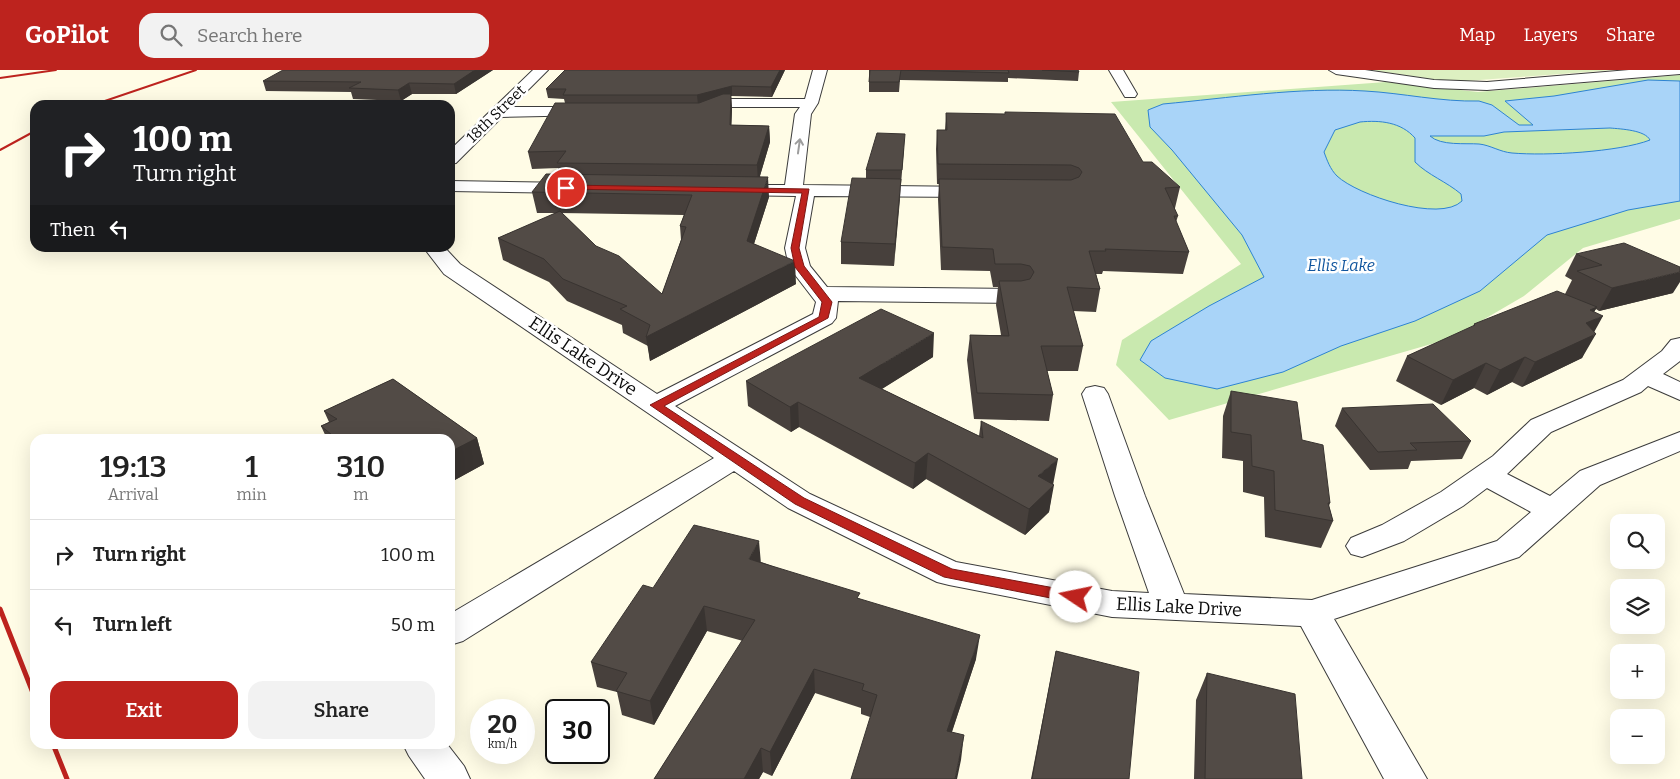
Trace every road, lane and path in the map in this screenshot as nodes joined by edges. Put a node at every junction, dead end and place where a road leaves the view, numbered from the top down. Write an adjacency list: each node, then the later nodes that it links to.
1 (541, 70): 8 (street, 18th Street)
2 (820, 70): 7 (street)
3 (1116, 70): 6 (street)
4 (1336, 70): 5 (street)
5 (1678, 70)
6 (1130, 94)
7 (811, 103): 10 (street); 15 (street, one-way to 7)
8 (498, 112): 9 (street); 11 (street, 18th Street)
9 (603, 112)
10 (681, 112)
11 (455, 154)
12 (455, 186): 13 (street)
13 (588, 188)
14 (715, 189): 15 (street)
15 (799, 190): 16 (street); 18 (street)
16 (990, 192)
17 (437, 252): 24 (street, Ellis Lake Drive)
18 (821, 294): 19 (street); 24 (street)
19 (1018, 296)
20 (1680, 345): 21 (street)
21 (1646, 376): 22 (street); 27 (street)
22 (1680, 392)
23 (1095, 394): 30 (street)
24 (656, 405): 26 (street, Ellis Lake Drive)
25 (1680, 441): 28 (street, Ellis Lake Drive)
26 (735, 458): 30 (street, Ellis Lake Drive); 32 (street)
27 (1486, 476): 28 (street); 29 (street)
28 (1552, 510): 31 (street, Ellis Lake Drive)
29 (1362, 546)
30 (1172, 607): 31 (street, Ellis Lake Drive)
31 (1312, 613): 35 (street)
32 (455, 628)
33 (427, 749): 34 (street)
34 (449, 779)
35 (1406, 779)

